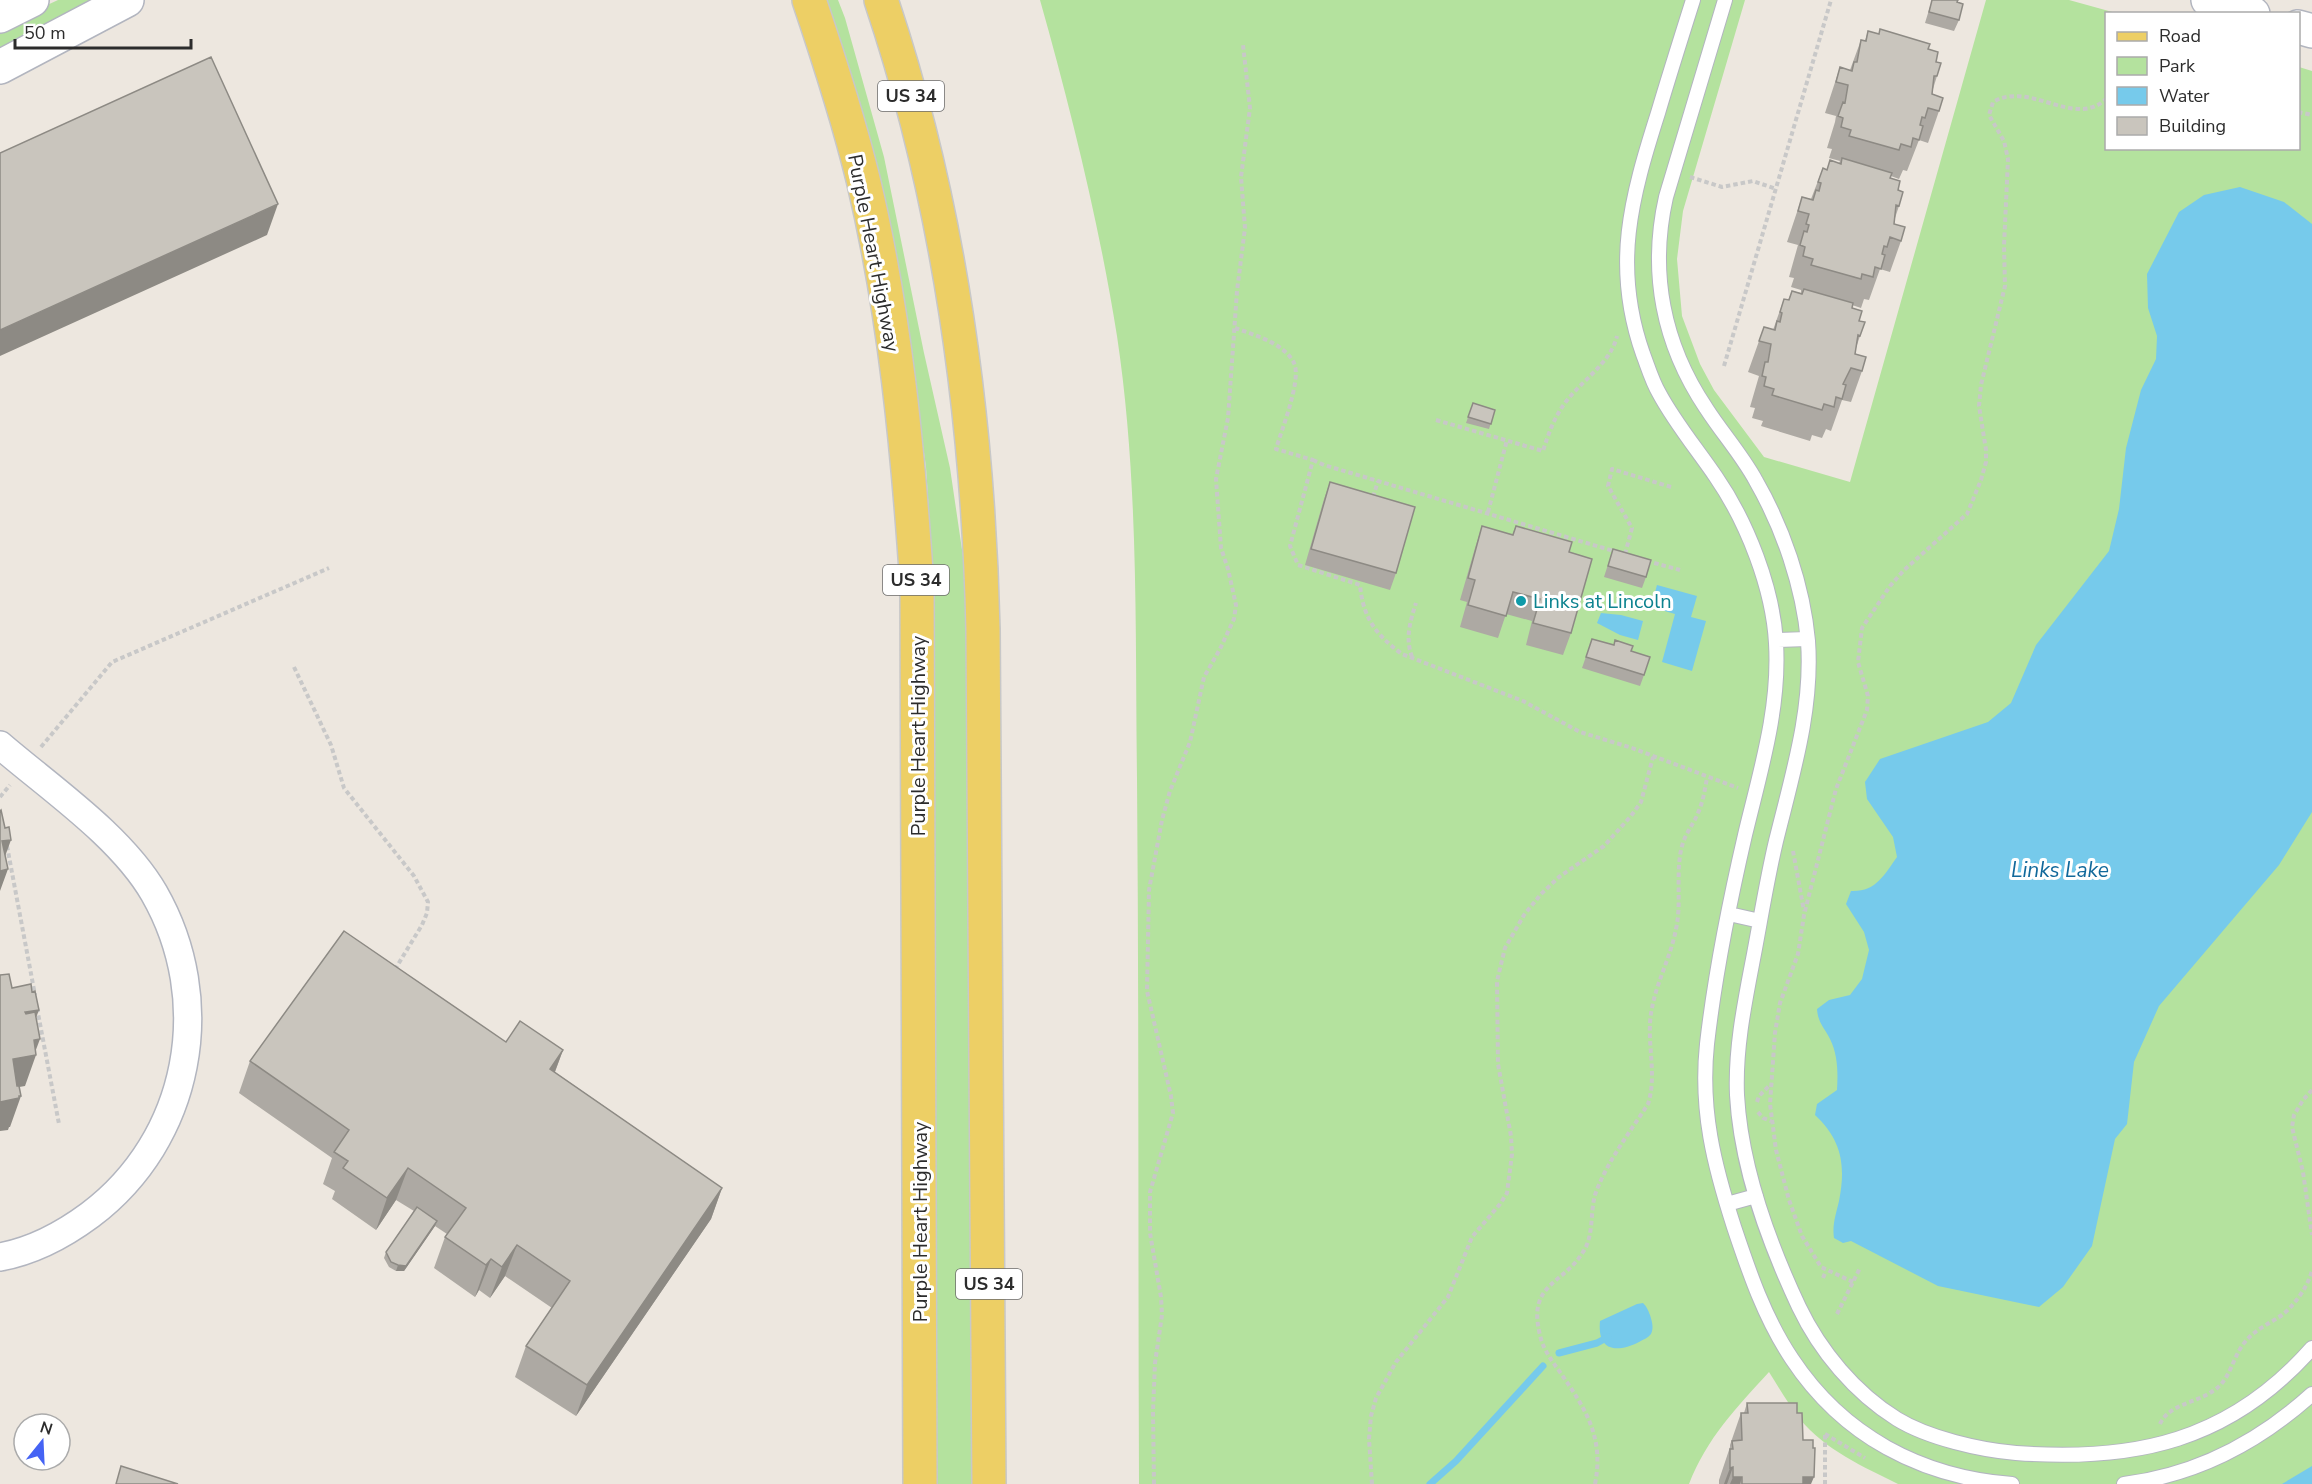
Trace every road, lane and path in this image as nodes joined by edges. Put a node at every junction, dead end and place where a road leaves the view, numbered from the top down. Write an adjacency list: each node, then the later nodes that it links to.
1 (32, 0): 10 (main road)
2 (127, 0): 12 (main road)
3 (808, 0): 63 (main road, Purple Heart Highway / US 34)
4 (881, 0): 64 (main road, US 34)
5 (1693, 0): 33 (lane)
6 (1725, 0): 14 (lane)
7 (1831, 0): 15 (path)
8 (2208, 0): 9 (main road)
9 (2247, 12)
10 (0, 16)
11 (1243, 45): 16 (path)
12 (0, 67)
13 (2105, 100): 45 (path)
14 (1673, 172): 15 (path); 32 (lane)
15 (1776, 189): 18 (path)
16 (1235, 328): 21 (path); 65 (path)
17 (1618, 334): 20 (path)
18 (1724, 366)
19 (1436, 420): 20 (path)
20 (1507, 440): 25 (path)
21 (1313, 460): 22 (path); 34 (path)
22 (1378, 481): 24 (path); 25 (path)
23 (1671, 488): 28 (path)
24 (1372, 501)
25 (1488, 512): 26 (path)
26 (1545, 530): 27 (path); 28 (path)
27 (1543, 539)
28 (1625, 554): 30 (path)
29 (329, 568): 37 (path)
30 (1680, 570)
31 (1416, 603): 34 (path)
32 (1808, 639): 33 (lane); 43 (lane)
33 (1776, 640): 42 (lane)
34 (1412, 657): 38 (path)
35 (294, 667): 44 (path)
36 (0, 745): 52 (street)
37 (35, 755)
38 (1653, 757): 39 (path); 66 (path)
39 (1707, 778): 40 (path); 67 (path)
40 (1739, 789)
41 (6, 839): 48 (path)
42 (1729, 914): 43 (lane); 50 (lane)
43 (1760, 921): 49 (lane)
44 (391, 975)
45 (1771, 1085): 47 (path); 47 (path)
46 (2312, 1090): 51 (path)
47 (1771, 1121): 55 (path)
48 (59, 1124)
49 (1756, 1196): 50 (lane); 62 (lane)
50 (1727, 1204): 69 (lane)
51 (2312, 1235)
52 (0, 1257)
53 (1860, 1268): 57 (path)
54 (2312, 1270): 62 (path)
55 (1826, 1271): 56 (path); 57 (path)
56 (1823, 1278)
57 (1853, 1282): 58 (path)
58 (1837, 1314)
59 (2312, 1348): 62 (lane)
60 (2312, 1394): 70 (lane)
61 (1825, 1434): 68 (path)
62 (2155, 1446)
63 (920, 1484)
64 (990, 1484)
65 (1154, 1484)
66 (1372, 1484)
67 (1595, 1484)
68 (1825, 1484)
69 (2012, 1484)
70 (2124, 1484)

